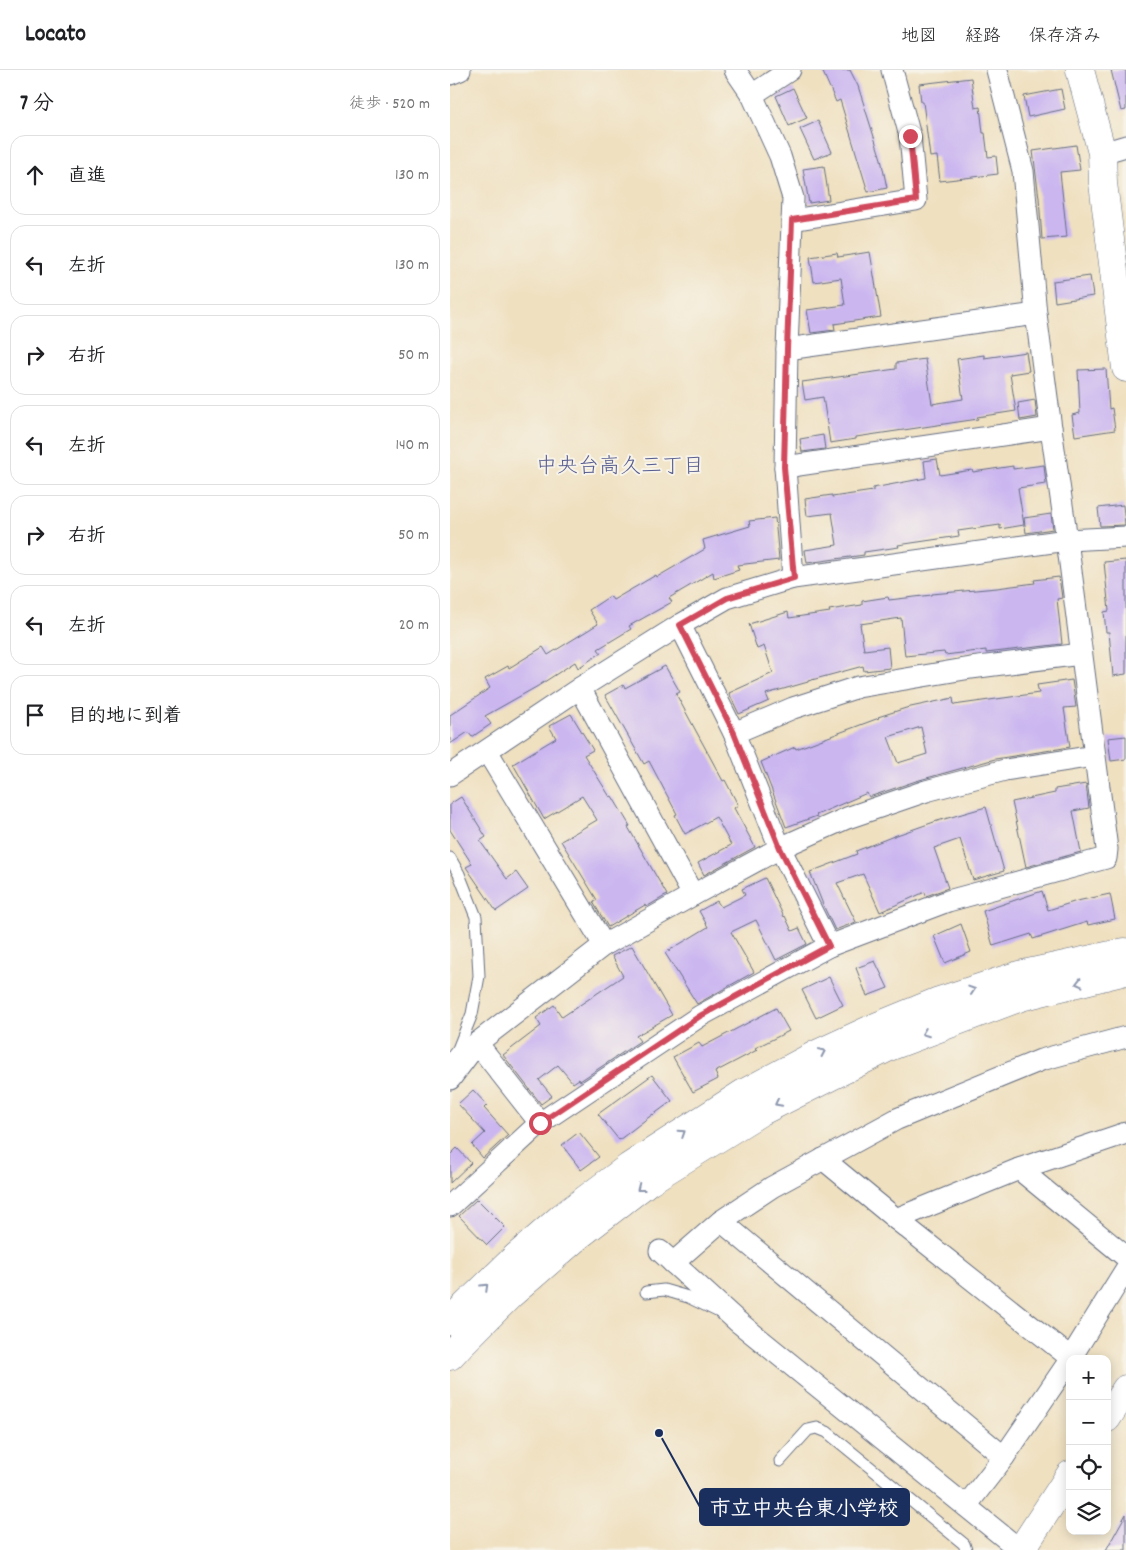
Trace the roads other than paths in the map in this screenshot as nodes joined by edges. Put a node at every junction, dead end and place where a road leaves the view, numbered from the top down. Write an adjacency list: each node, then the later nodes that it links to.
1 (460, 70): 7 (street)
2 (735, 70): 8 (street)
3 (790, 70): 8 (street)
4 (892, 70): 10 (street)
5 (997, 70): 11 (street)
6 (1080, 70): 9 (street)
7 (450, 74)
8 (752, 94): 10 (street)
9 (1114, 150): 13 (street)
10 (792, 220): 12 (street)
11 (1036, 314): 12 (street); 14 (street)
12 (787, 349): 15 (street)
13 (1126, 368)
14 (1051, 428): 15 (street); 17 (street)
15 (784, 467): 18 (street)
16 (1126, 536): 17 (street)
17 (1068, 540): 18 (street); 20 (street)
18 (794, 578): 19 (street)
19 (680, 625): 21 (street); 22 (street)
20 (1081, 654): 22 (street); 24 (street)
21 (580, 688): 23 (street); 28 (street)
22 (734, 733): 26 (street)
23 (487, 751): 25 (street); 29 (street)
24 (1094, 756): 26 (street); 30 (street)
25 (450, 775)
26 (780, 848): 28 (street); 30 (street)
27 (450, 858): 35 (lane)
28 (693, 895): 29 (street)
29 (604, 946): 34 (street)
30 (829, 946): 37 (street)
31 (1126, 952): 47 (street, one-way to 31)
32 (1126, 971): 50 (street, one-way to 50)
33 (1126, 1037): 39 (street)
34 (477, 1043): 36 (street); 37 (street)
35 (450, 1059)
36 (450, 1080)
37 (540, 1123): 41 (street)
38 (1126, 1133): 40 (street)
39 (823, 1159): 42 (street); 43 (street)
40 (1019, 1169): 42 (street); 44 (street)
41 (450, 1206)
42 (896, 1219): 51 (street)
43 (721, 1221): 48 (street); 55 (street)
44 (1126, 1257)
45 (1126, 1269): 49 (street)
46 (646, 1292): 48 (lane)
47 (450, 1320)
48 (737, 1320): 58 (street)
49 (1072, 1355)
50 (450, 1356)
51 (1066, 1356)
52 (1066, 1365): 55 (street)
53 (1126, 1389): 54 (street)
54 (1111, 1412)
55 (1004, 1457): 58 (street)
56 (780, 1461): 59 (lane)
57 (1066, 1481): 60 (street)
58 (966, 1506): 60 (street)
59 (966, 1550)
60 (1021, 1550)

